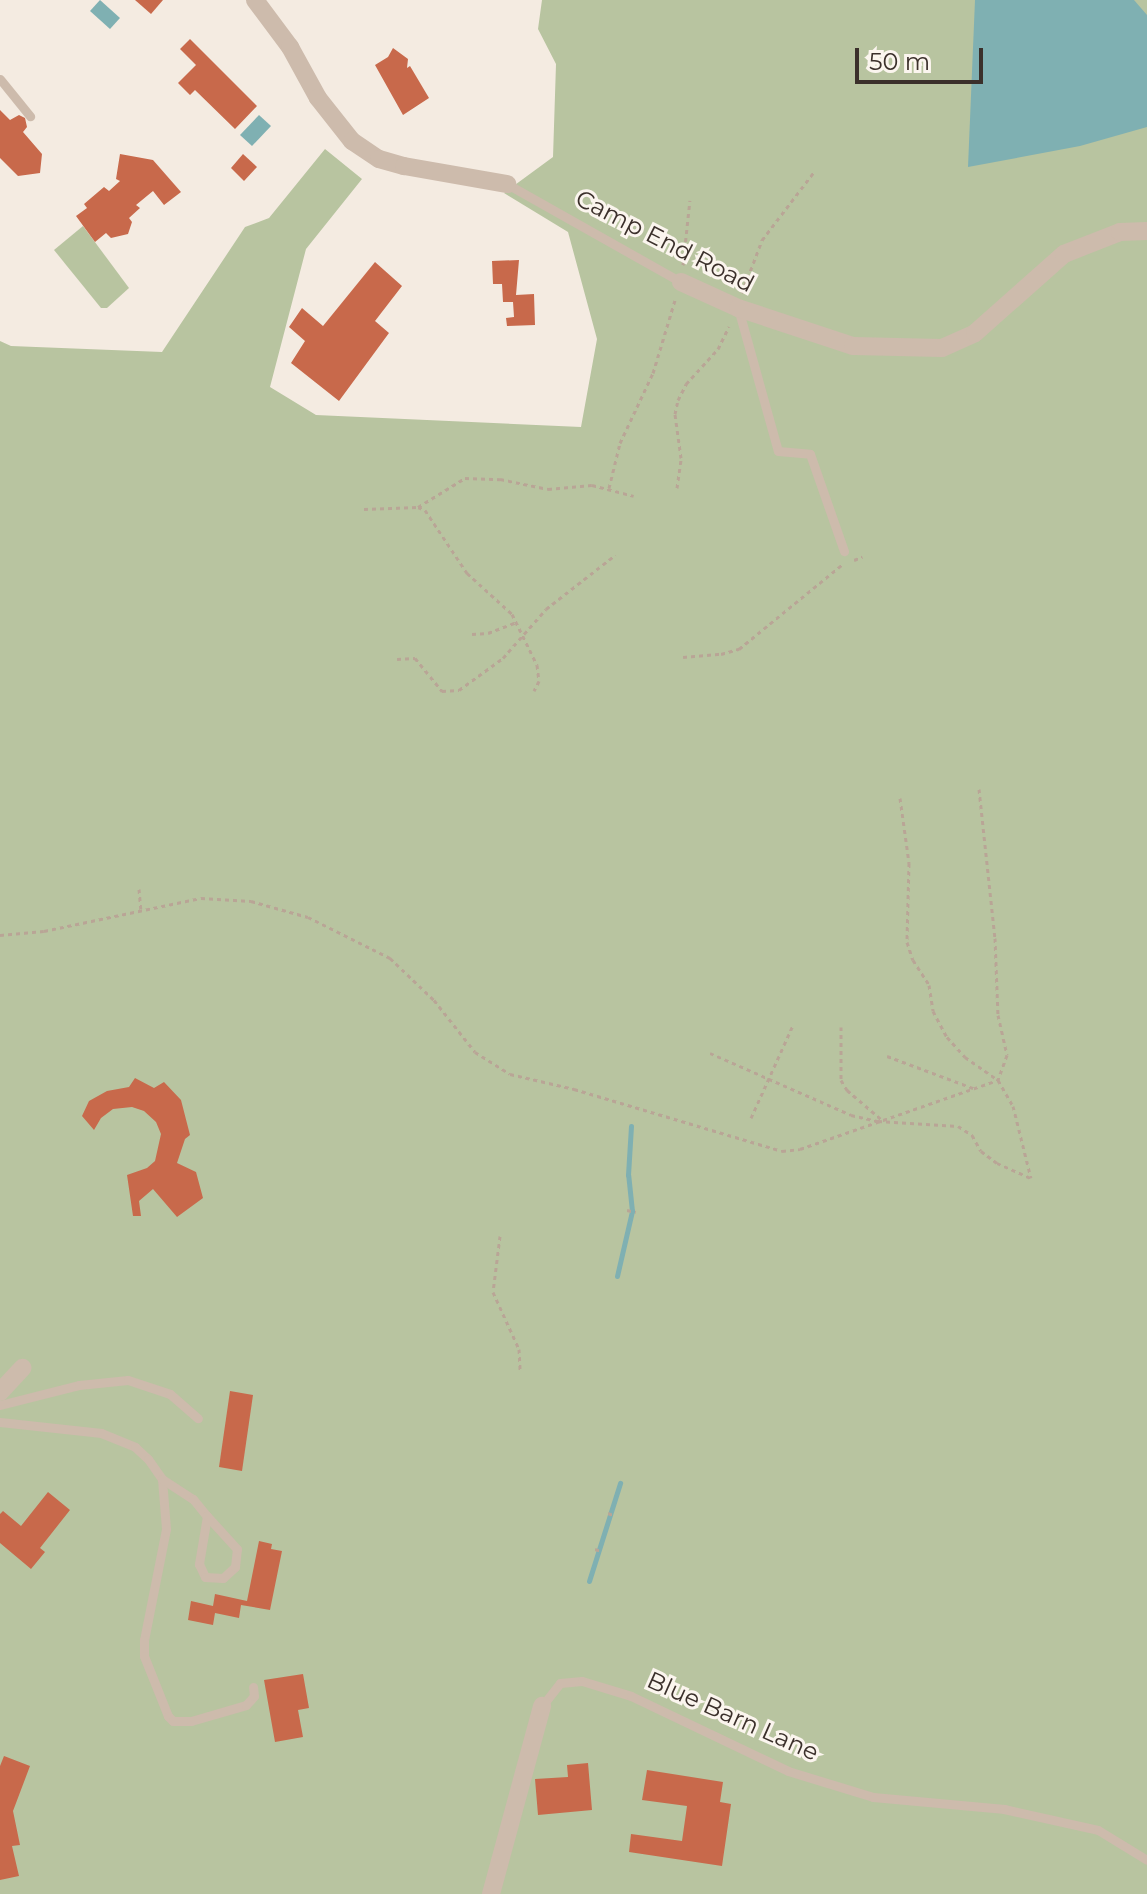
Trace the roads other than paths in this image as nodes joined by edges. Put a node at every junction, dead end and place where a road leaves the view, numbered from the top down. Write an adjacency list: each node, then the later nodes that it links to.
1 (255, 0): 4 (street, Camp End Road)
2 (0, 79): 3 (lane)
3 (30, 116)
4 (507, 184): 6 (lane, Camp End Road)
5 (1147, 231): 7 (street, Camp End Road)
6 (681, 282): 7 (street, Camp End Road)
7 (738, 308): 8 (lane)
8 (844, 551)
9 (22, 1368): 10 (street)
10 (0, 1392)
11 (0, 1405): 12 (lane)
12 (198, 1418)
13 (0, 1422): 14 (lane)
14 (162, 1479): 15 (lane); 16 (lane)
15 (207, 1516): 15 (lane)
16 (253, 1687)
17 (542, 1706): 18 (lane, Blue Barn Lane); 19 (street, Blue Barn Lane)
18 (1147, 1860)
19 (491, 1894)

